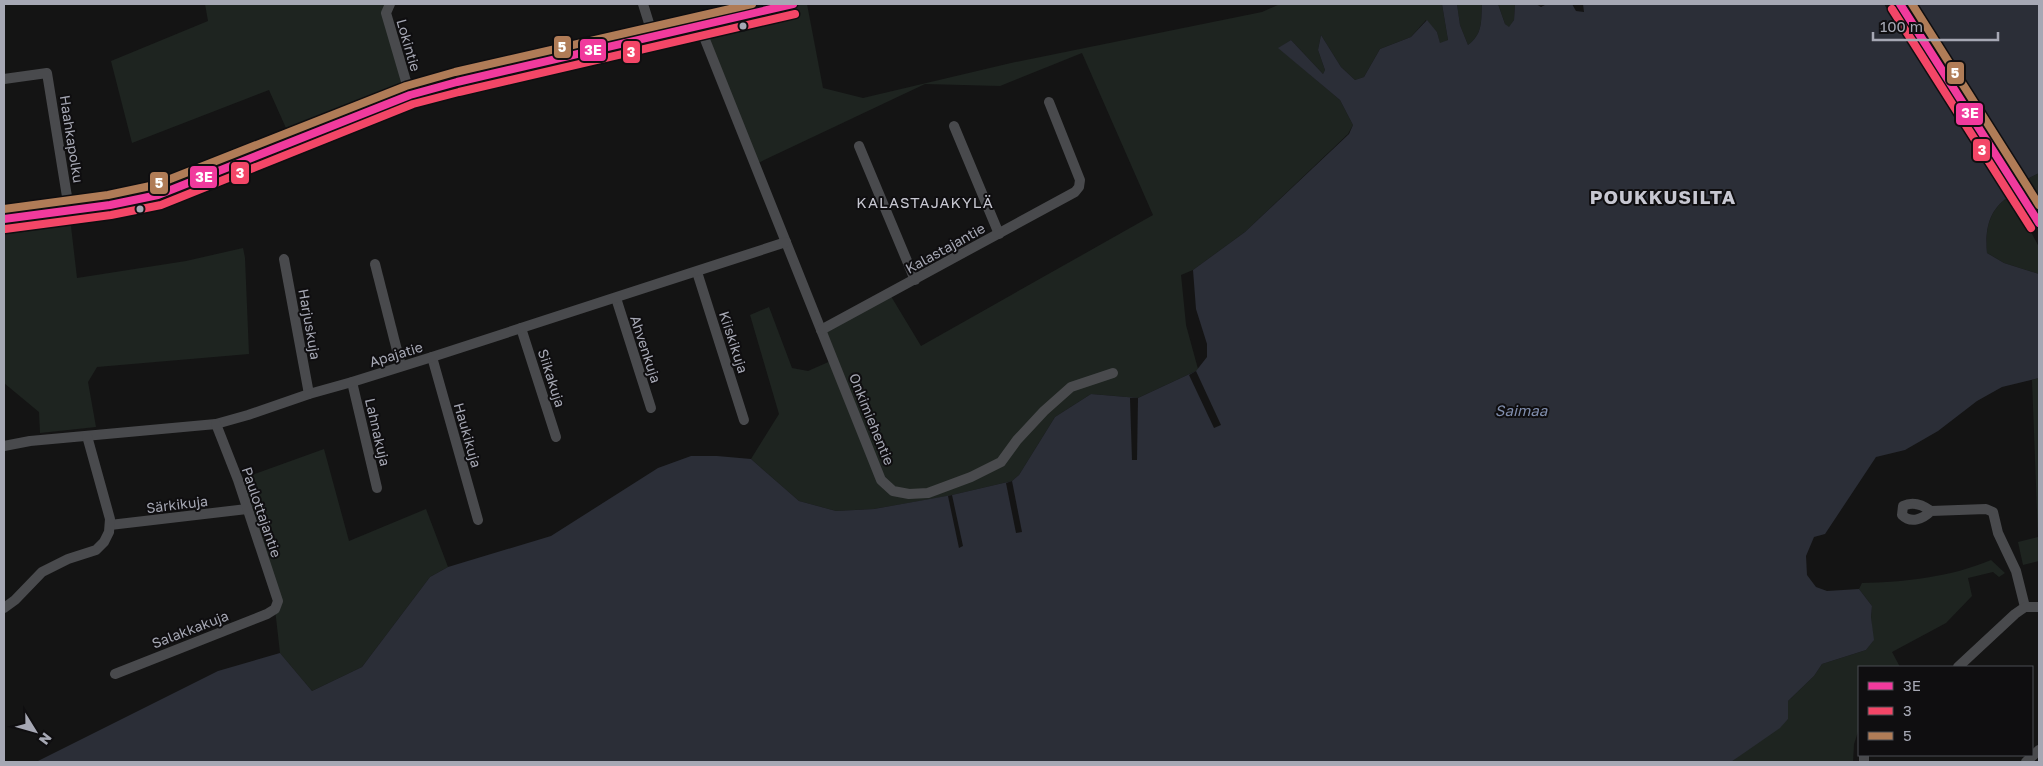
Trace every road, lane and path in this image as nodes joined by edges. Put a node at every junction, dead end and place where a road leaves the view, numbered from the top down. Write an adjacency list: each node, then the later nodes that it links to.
1 (390, 4): 8 (street, Lokintie)
2 (643, 4): 6 (street)
3 (793, 4): 5 (street)
4 (1900, 4): 12 (street)
5 (700, 27): 6 (street); 17 (street, Onkimiehentie)
6 (653, 36): 8 (street)
7 (4, 79): 13 (street, Haahkapolku)
8 (410, 95): 13 (street)
9 (1049, 102): 16 (street, Kalastajantie)
10 (954, 126): 16 (street)
11 (859, 146): 21 (street)
12 (2035, 207): 15 (street)
13 (69, 210): 14 (street)
14 (4, 219)
15 (2039, 223)
16 (999, 234): 21 (street, Kalastajantie)
17 (786, 242): 20 (street, Apajatie); 24 (street, Onkimiehentie)
18 (284, 259): 29 (street, Harjuskuja)
19 (375, 264): 26 (street)
20 (697, 272): 22 (street, Apajatie); 31 (street, Kiiskikuja)
21 (915, 280): 24 (street, Kalastajantie)
22 (616, 298): 23 (street, Apajatie); 30 (street, Ahvenkuja)
23 (522, 328): 25 (street, Apajatie); 34 (street, Siikakuja)
24 (821, 330): 27 (street, Onkimiehentie)
25 (432, 357): 26 (street, Apajatie); 39 (street, Haukikuja)
26 (401, 366): 28 (street, Apajatie)
27 (1113, 373)
28 (352, 382): 29 (street, Apajatie); 36 (street, Lahnakuja)
29 (309, 394): 32 (street, Apajatie)
30 (651, 408)
31 (744, 420)
32 (216, 424): 33 (street, Apajatie); 37 (street, Paulottajantie)
33 (87, 436): 35 (street, Apajatie); 40 (street)
34 (556, 436)
35 (4, 446)
36 (377, 488)
37 (247, 510): 40 (street, Särkikuja); 44 (street, Paulottajantie)
38 (1931, 512): 41 (street)
39 (478, 520)
40 (110, 525): 42 (street)
41 (2025, 607): 43 (street); 45 (street)
42 (4, 608)
43 (2039, 608)
44 (275, 609): 46 (street, Salakkakuja)
45 (1959, 666)
46 (115, 674)

